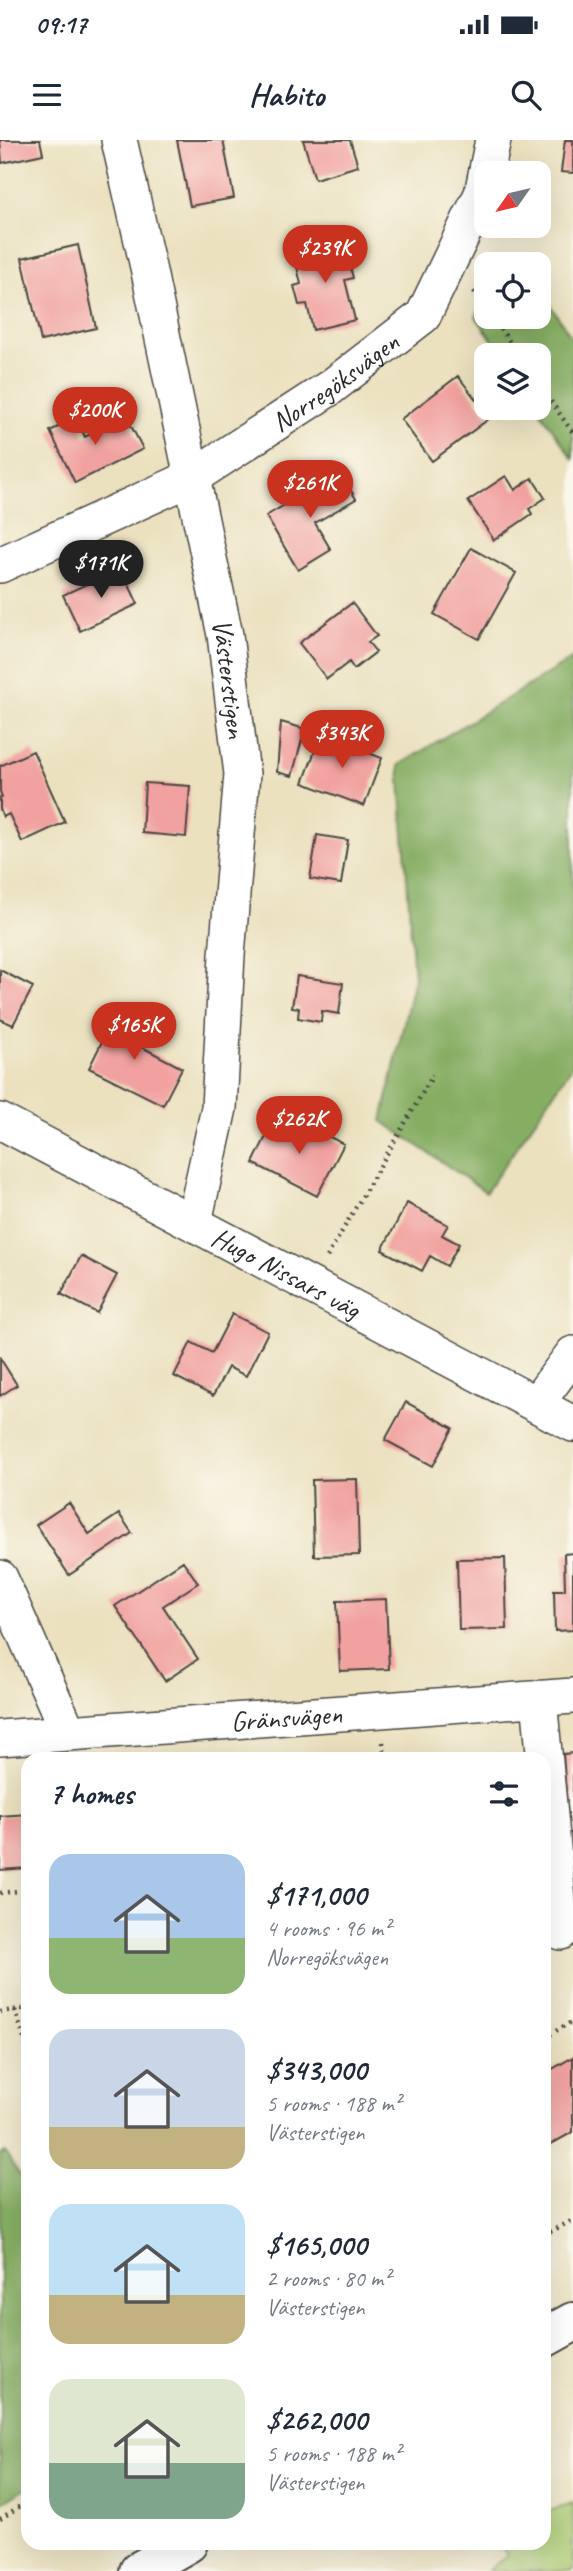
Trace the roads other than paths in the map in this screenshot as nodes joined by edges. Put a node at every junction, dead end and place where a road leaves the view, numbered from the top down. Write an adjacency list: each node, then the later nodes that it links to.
1 (119, 140): 3 (street, Västerstigen)
2 (493, 140): 3 (street, Norregöksvägen)
3 (191, 478): 4 (street, Norregöksvägen); 6 (street, Västerstigen)
4 (0, 565)
5 (0, 1121): 6 (street, Hugo Nissars väg)
6 (194, 1222): 8 (street, Hugo Nissars väg)
7 (573, 1354): 8 (street)
8 (536, 1404): 9 (street, Hugo Nissars väg)
9 (573, 1424)
10 (0, 1578): 13 (street)
11 (573, 1696): 12 (street, Gränsvägen)
12 (539, 1699): 13 (street, Gränsvägen); 15 (street)
13 (68, 1732): 14 (street, Gränsvägen)
14 (0, 1738)
15 (544, 1752)
16 (551, 1826): 17 (street)
17 (561, 1932)
18 (573, 2322): 19 (main road)
19 (551, 2334)
20 (176, 2550): 21 (main road)
21 (139, 2571)

